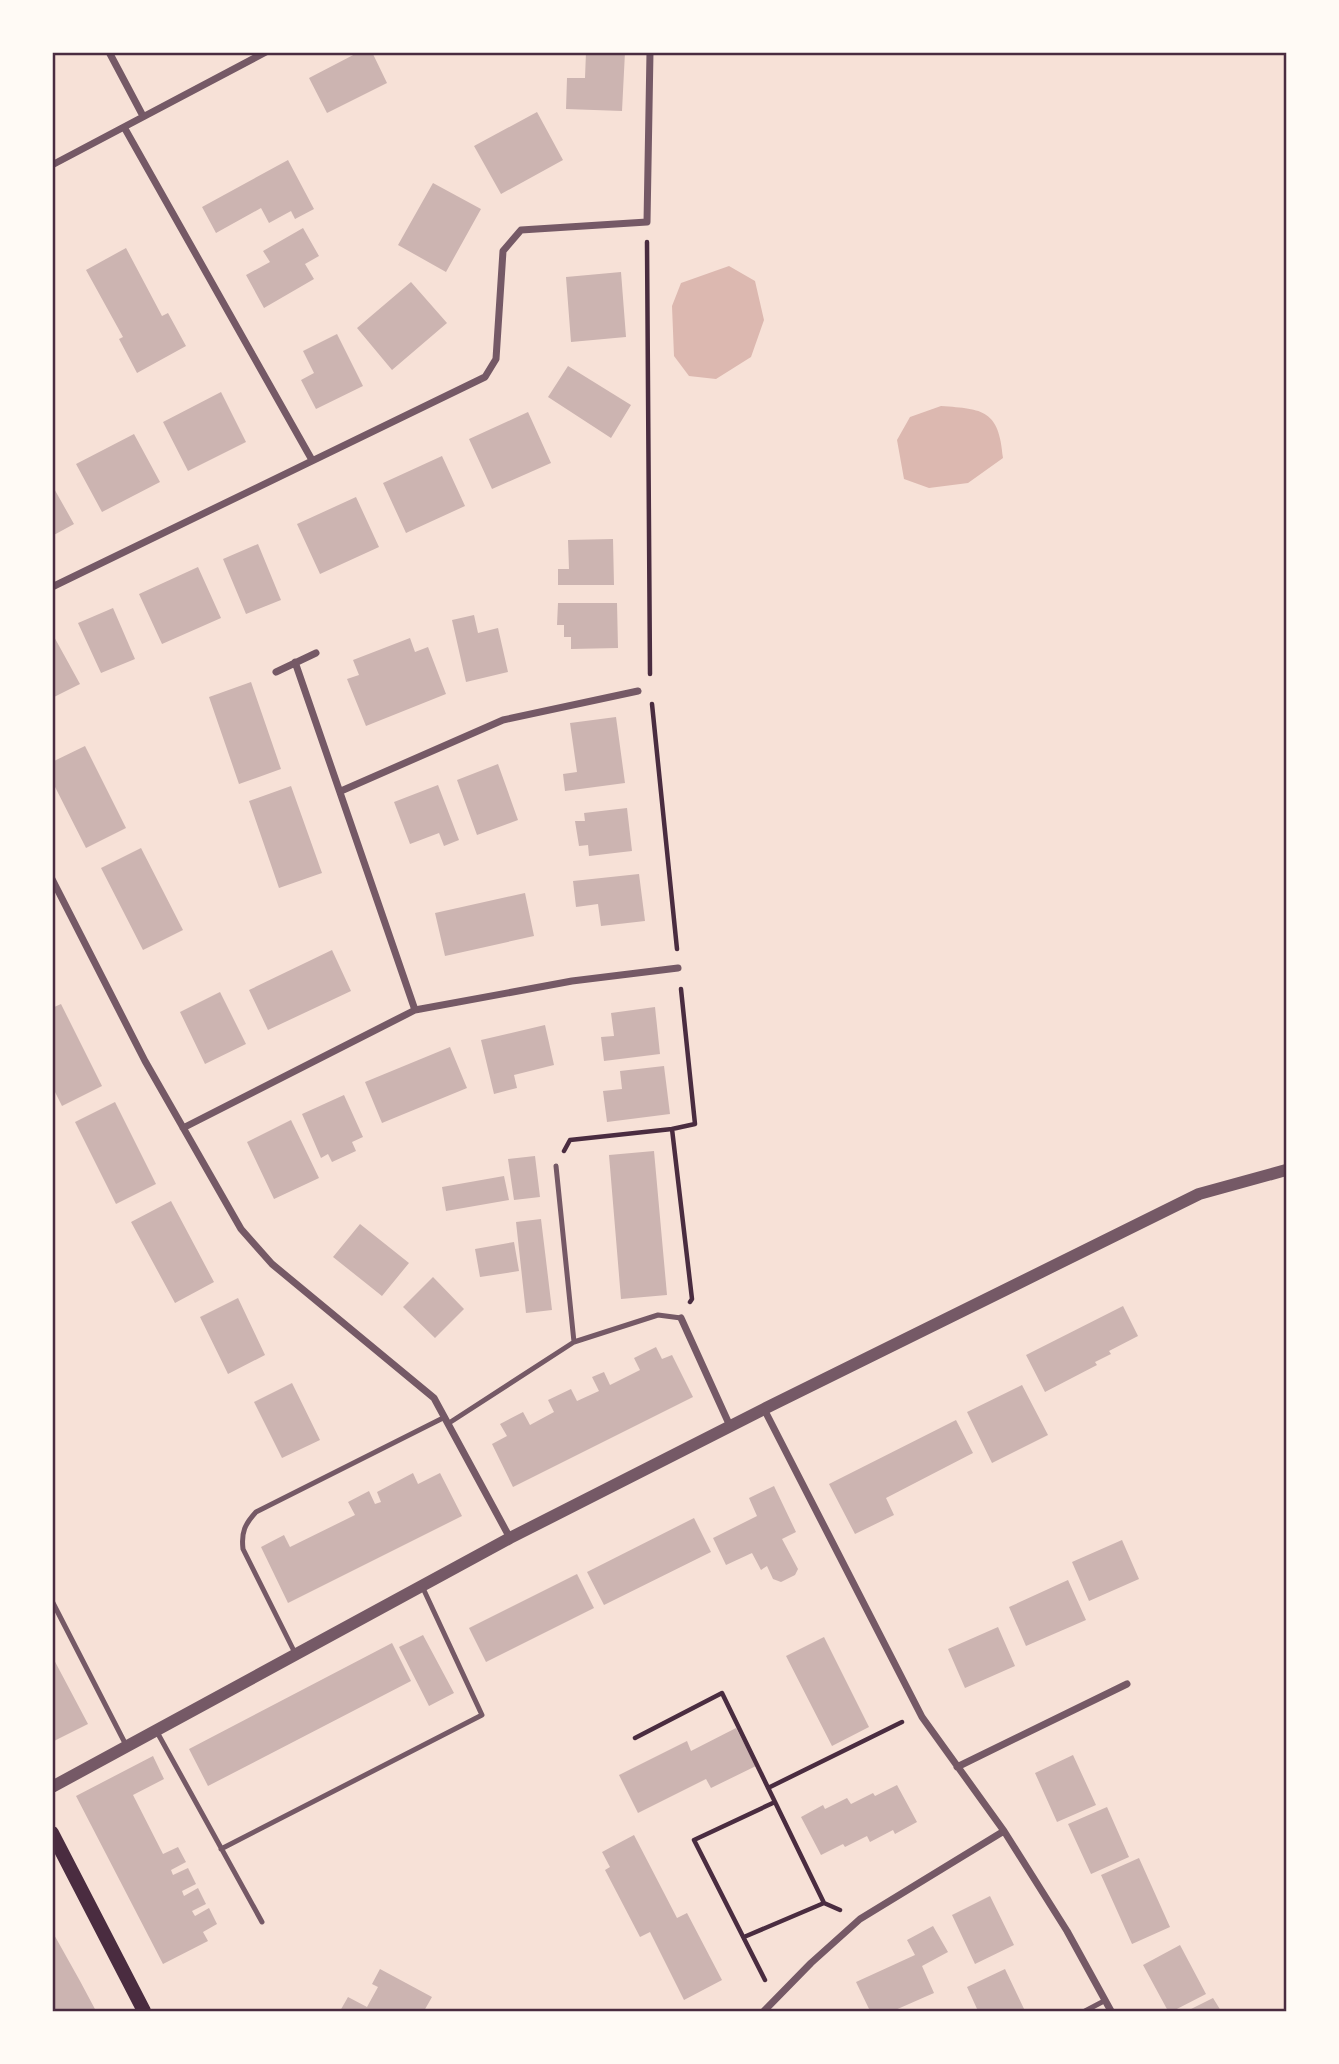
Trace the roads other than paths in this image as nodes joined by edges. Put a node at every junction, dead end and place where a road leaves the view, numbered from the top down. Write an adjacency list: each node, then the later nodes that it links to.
1 (109, 52): 4 (street)
2 (266, 52): 4 (street)
3 (650, 52): 7 (street)
4 (143, 116): 5 (street)
5 (124, 127): 6 (street); 7 (street)
6 (52, 165)
7 (312, 460): 8 (street)
8 (52, 587)
9 (316, 653): 10 (street)
10 (295, 662): 11 (street); 13 (street)
11 (276, 672)
12 (638, 691): 13 (street)
13 (341, 791): 16 (street)
14 (52, 880): 17 (street)
15 (678, 968): 16 (street)
16 (415, 1010): 17 (street)
17 (183, 1128): 23 (street)
18 (556, 1166): 21 (lane)
19 (1286, 1170): 22 (street)
20 (681, 1318): 21 (lane); 24 (street)
21 (574, 1342): 23 (lane)
22 (764, 1409): 24 (street); 32 (street)
23 (447, 1420): 25 (street); 28 (lane)
24 (730, 1426): 25 (street)
25 (510, 1538): 26 (street)
26 (422, 1586): 28 (street); 36 (lane)
27 (52, 1601): 31 (lane)
28 (296, 1655): 30 (street)
29 (1127, 1684): 32 (street)
30 (156, 1731): 31 (street); 36 (lane)
31 (127, 1747): 33 (street)
32 (957, 1767): 34 (street)
33 (52, 1787)
34 (1004, 1831): 38 (street); 40 (street)
35 (52, 1833): 39 (main road)
36 (221, 1849): 37 (lane)
37 (262, 1922)
38 (1104, 2000): 41 (lane); 42 (street)
39 (144, 2011)
40 (764, 2011)
41 (1086, 2011)
42 (1111, 2011)

